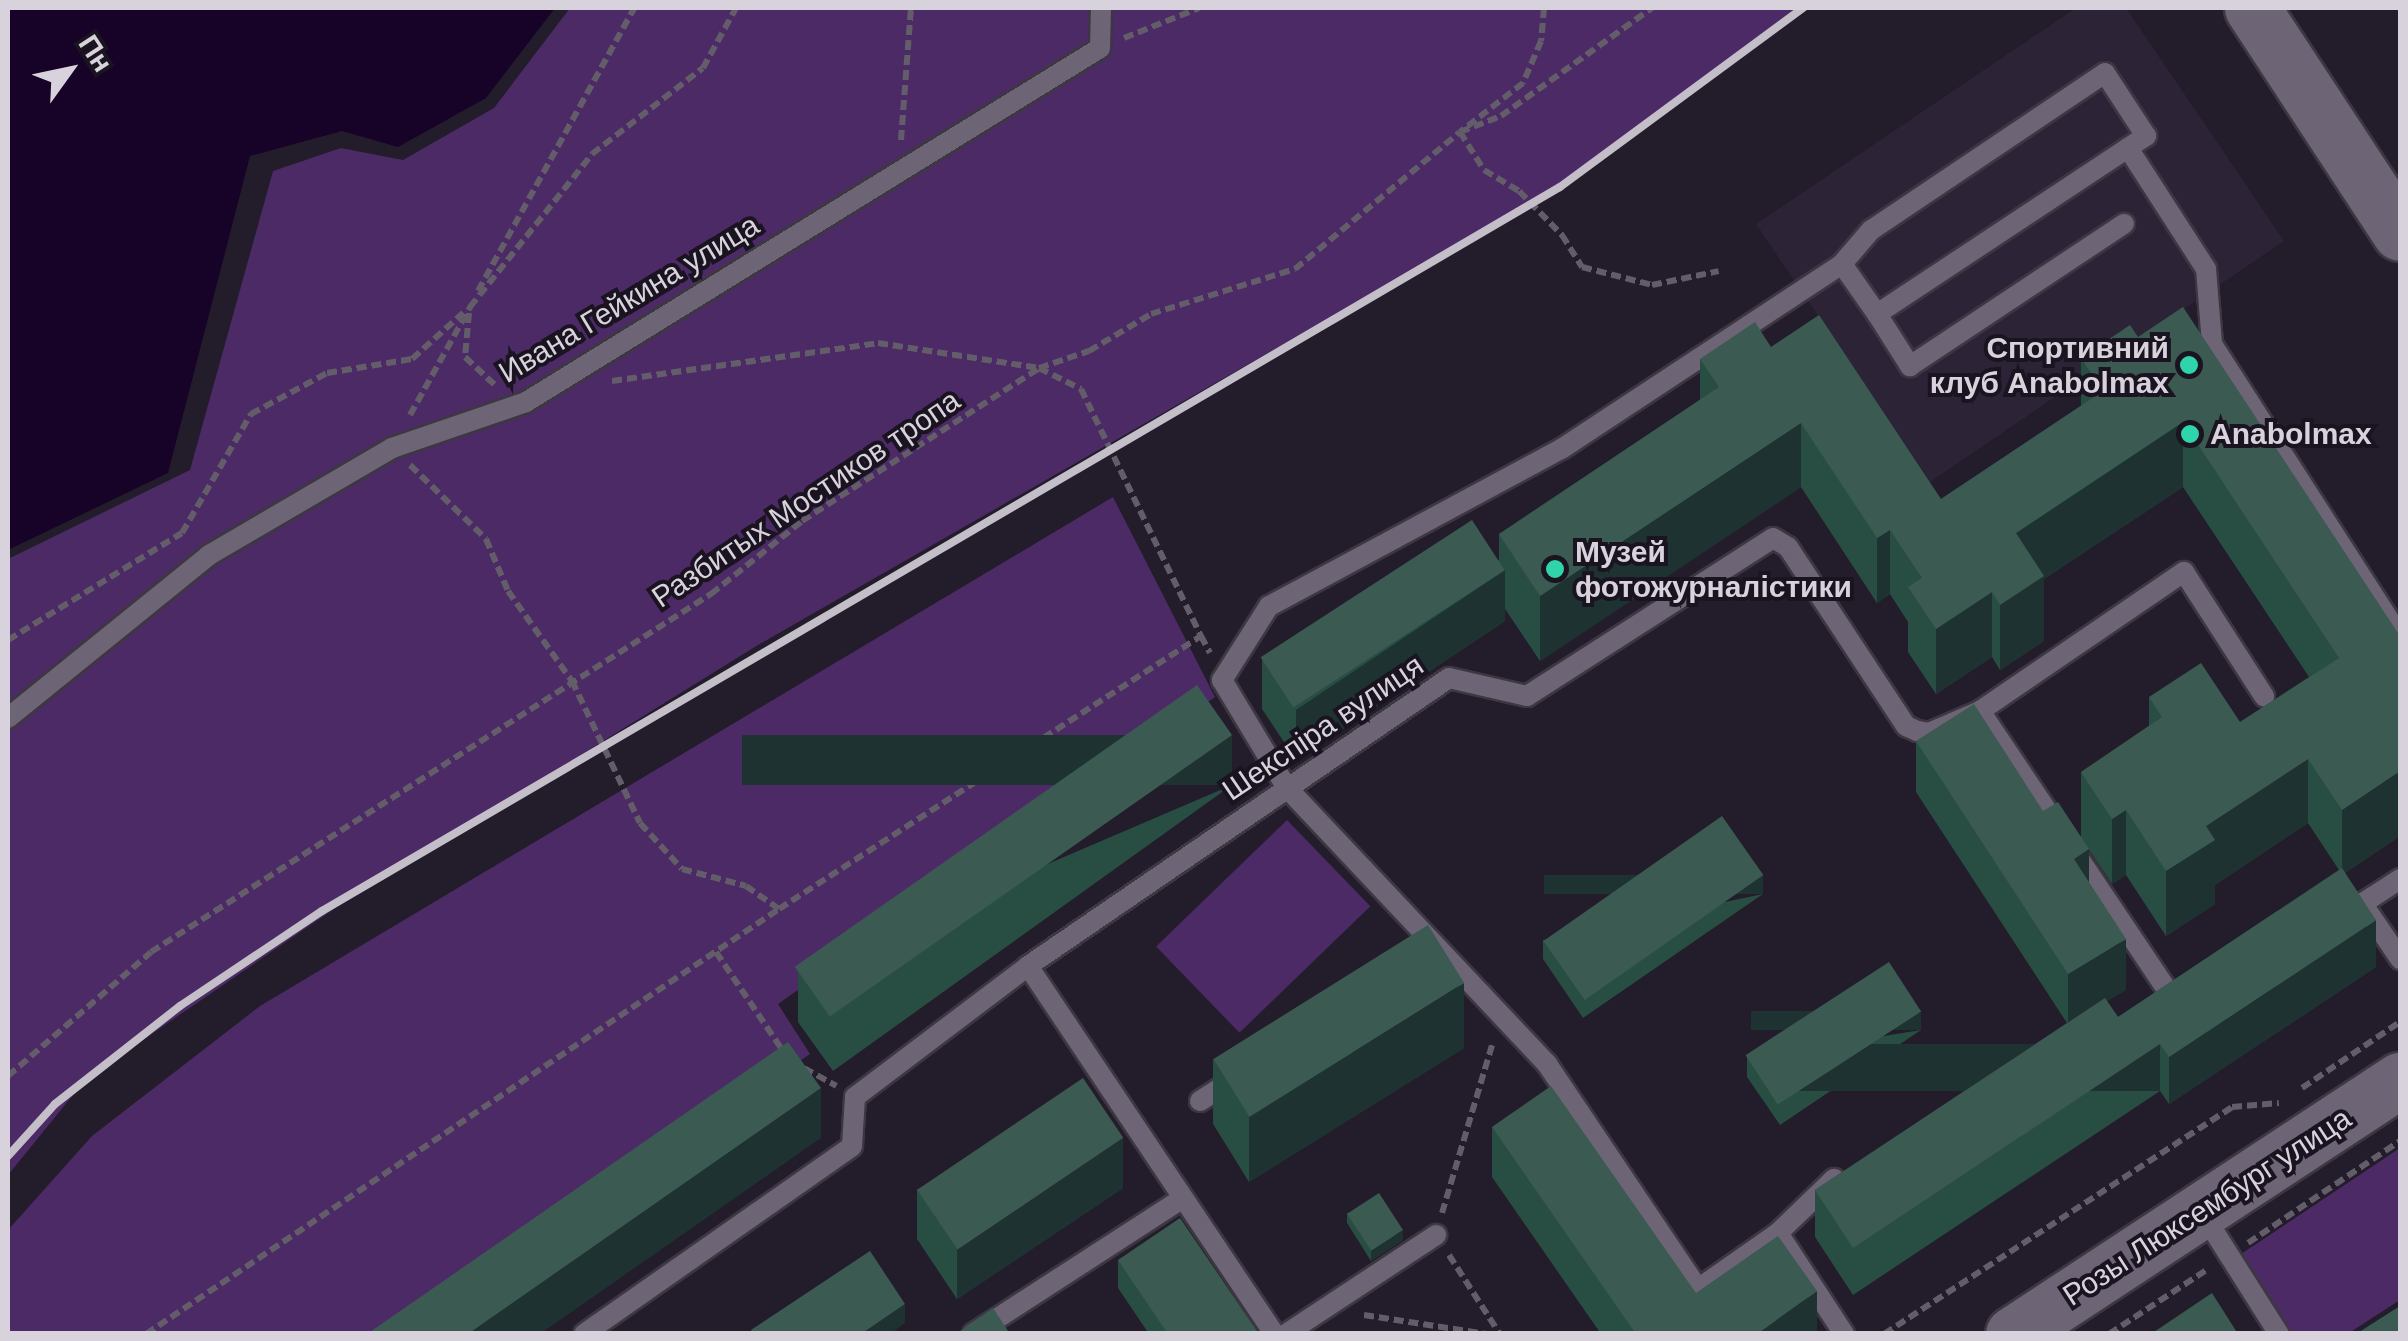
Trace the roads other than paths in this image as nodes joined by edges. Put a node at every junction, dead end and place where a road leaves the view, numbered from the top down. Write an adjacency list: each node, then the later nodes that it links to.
1 (1101, 8): 11 (lane, Ивана Гейкина улица)
2 (2252, 8): 5 (street)
3 (2128, 148): 6 (lane); 7 (lane); 8 (lane)
4 (2124, 224): 7 (lane)
5 (2400, 234)
6 (1842, 264): 7 (lane); 12 (lane)
7 (1877, 314)
8 (2400, 636)
9 (2264, 696): 10 (lane, Шекспіра вулиця)
10 (1980, 711): 12 (lane, Шекспіра вулиця); 18 (lane)
11 (8, 718)
12 (1288, 788): 17 (lane, Шекспіра вулиця); 25 (lane)
13 (2400, 878): 15 (lane)
14 (2338, 895): 15 (lane)
15 (2363, 903): 16 (lane)
16 (2400, 959)
17 (1028, 966): 23 (lane); 27 (lane, Шекспіра вулиця)
18 (2151, 1014)
19 (1247, 1070): 21 (lane)
20 (2400, 1080): 24 (street, Розы Люксембург улица)
21 (1200, 1101)
22 (1856, 1165): 25 (lane)
23 (1183, 1198): 28 (lane); 29 (lane)
24 (2200, 1208): 32 (street, Розы Люксембург улица); 33 (lane)
25 (1778, 1232): 31 (lane)
26 (1436, 1235): 30 (lane)
27 (584, 1334)
28 (973, 1334)
29 (1274, 1334)
30 (1286, 1334)
31 (1844, 1334)
32 (2013, 1334)
33 (2279, 1334)

